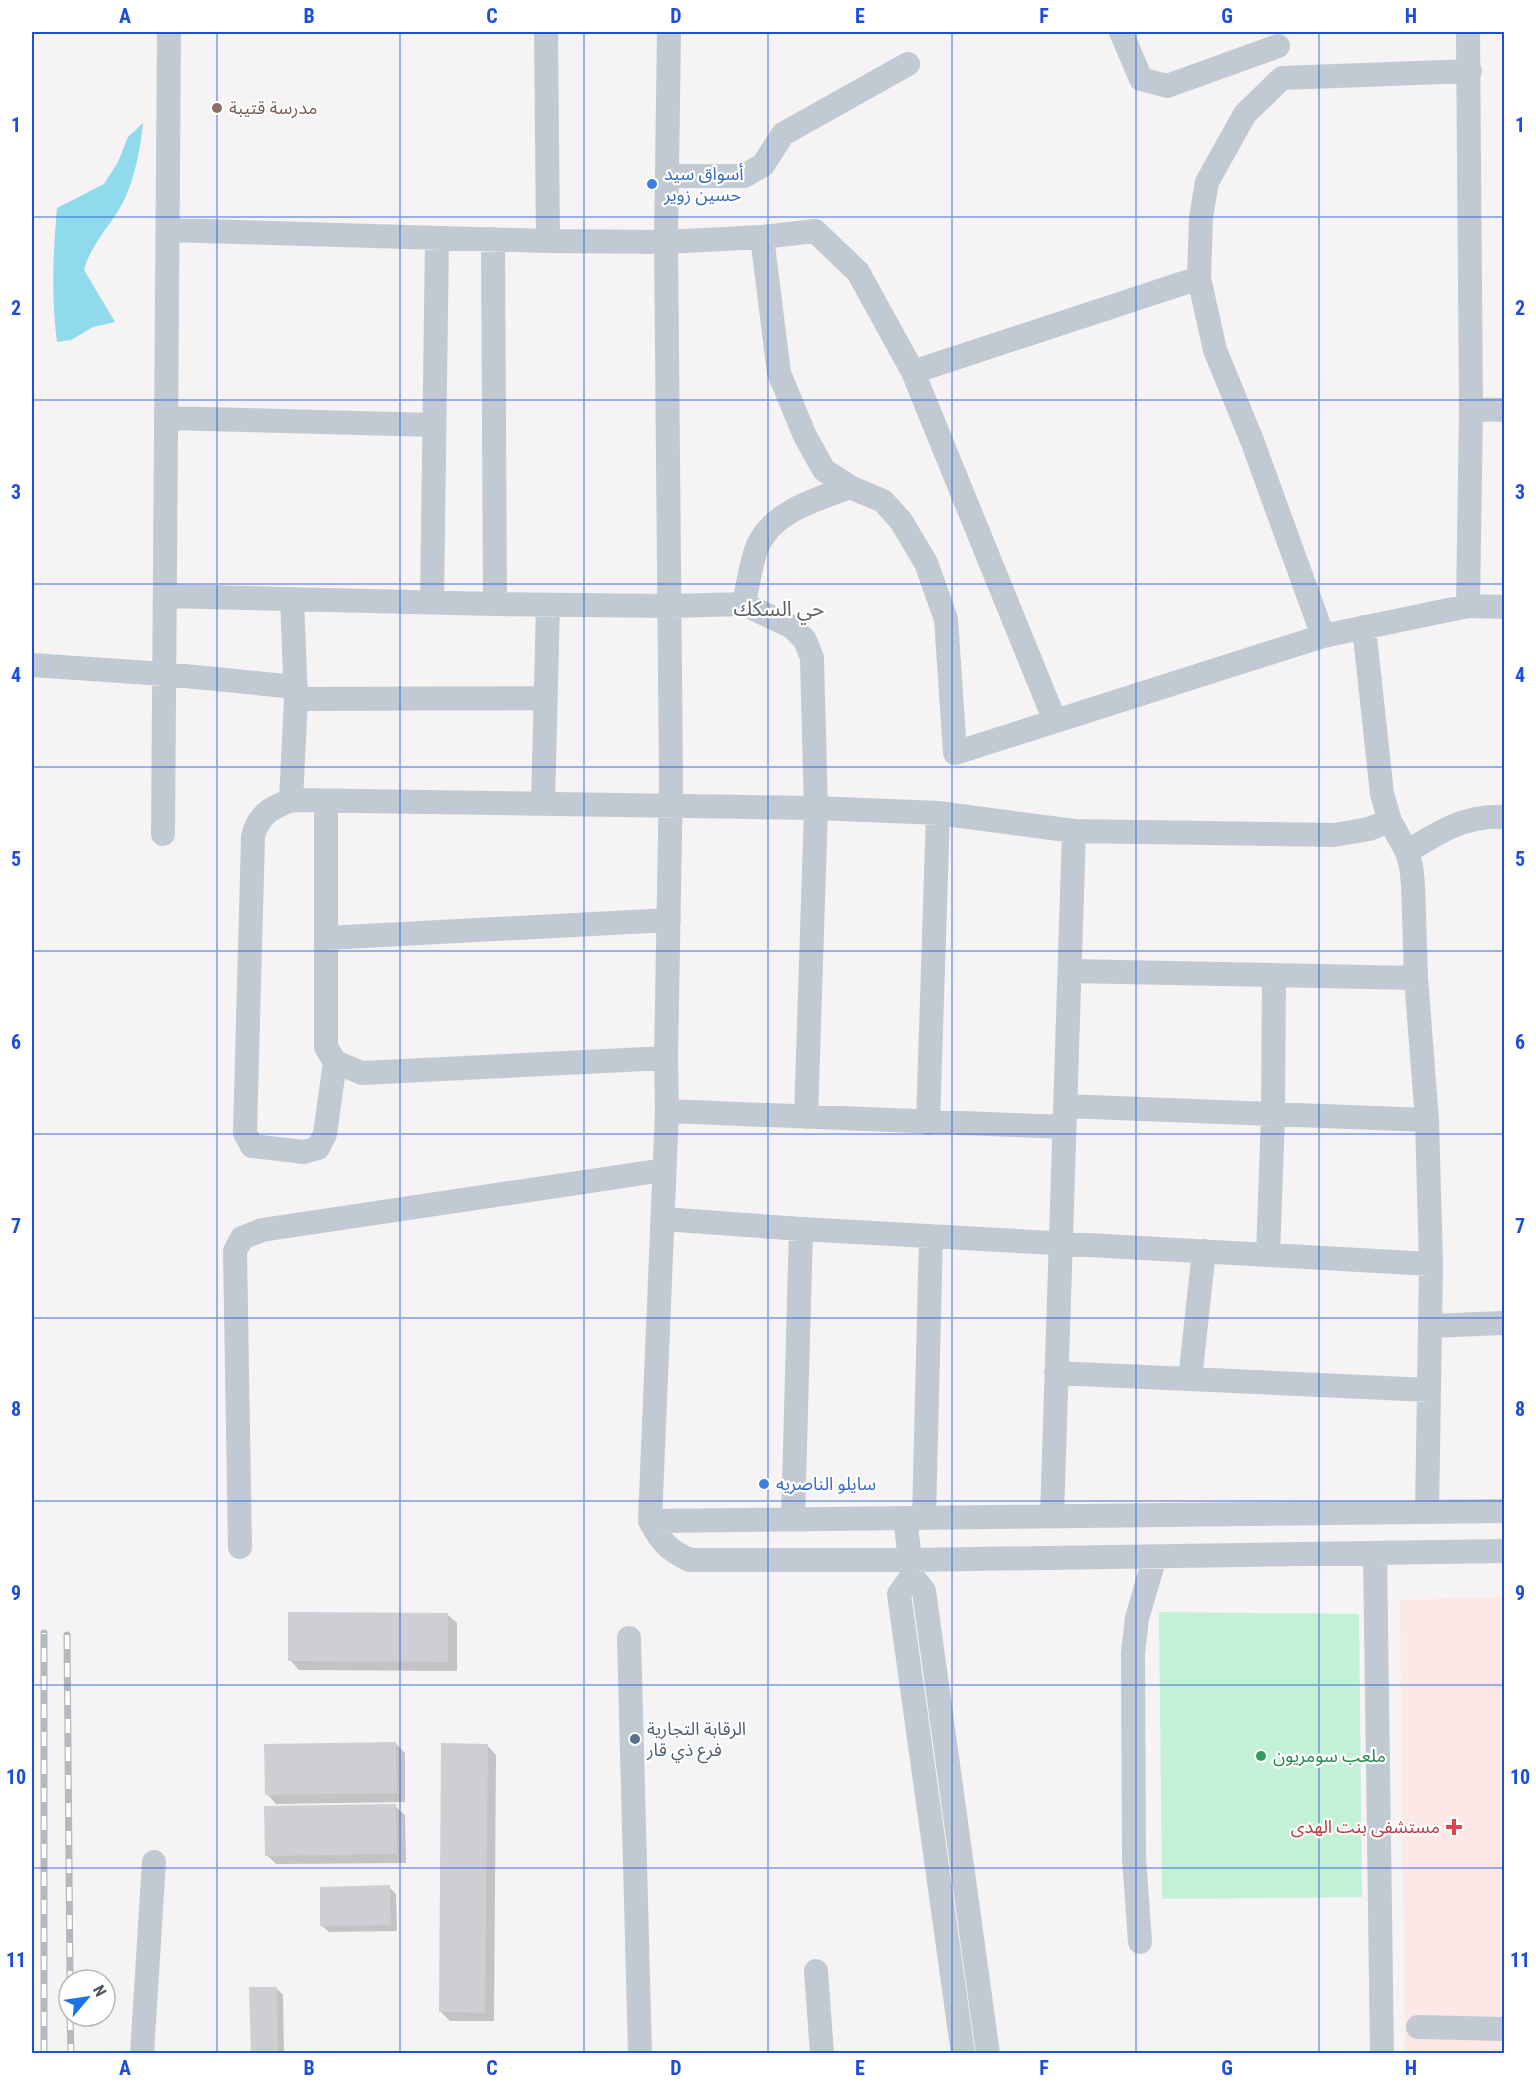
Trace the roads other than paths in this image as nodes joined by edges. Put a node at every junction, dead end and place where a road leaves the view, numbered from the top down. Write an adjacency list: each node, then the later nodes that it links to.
1 (169, 32): 11 (street)
2 (546, 32): 15 (street)
3 (669, 32): 10 (street)
4 (1121, 32): 6 (street)
5 (1468, 32): 8 (street)
6 (1277, 39): 9 (street)
7 (908, 64): 10 (street)
8 (1470, 71): 9 (street); 19 (street)
9 (1282, 78): 17 (street)
10 (667, 176): 16 (street)
11 (168, 230): 13 (street); 21 (street)
12 (762, 237): 16 (street); 18 (street); 23 (street)
13 (437, 238): 14 (street); 22 (street)
14 (493, 239): 15 (street); 27 (street)
15 (548, 241): 16 (street)
16 (666, 242): 30 (street)
17 (1199, 278): 18 (street); 34 (street)
18 (913, 372): 39 (street)
19 (1471, 410): 20 (street); 31 (street)
20 (1504, 410)
21 (166, 418): 22 (street); 24 (street)
22 (434, 425): 26 (street)
23 (850, 487): 28 (street); 39 (street)
24 (165, 596): 25 (street); 36 (street)
25 (292, 599): 26 (street); 37 (street)
26 (432, 602): 27 (street)
27 (495, 604): 29 (street)
28 (744, 604): 30 (street); 44 (street)
29 (548, 605): 30 (street); 38 (street)
30 (670, 606): 43 (street)
31 (1468, 606): 32 (street); 33 (street)
32 (1504, 607)
33 (1364, 627): 34 (street); 47 (street)
34 (1323, 636): 39 (street)
35 (32, 665): 36 (street)
36 (164, 674): 37 (street); 49 (street)
37 (296, 693): 38 (street); 40 (street)
38 (545, 698): 42 (street)
39 (1055, 721)
40 (291, 800): 41 (street); 57 (street)
41 (326, 801): 42 (street); 52 (street)
42 (543, 804): 43 (street)
43 (671, 806): 44 (street); 51 (street)
44 (816, 808): 45 (street); 61 (street)
45 (938, 813): 48 (street); 63 (street)
46 (1504, 817): 50 (street)
47 (1390, 821): 48 (street); 50 (street)
48 (1074, 831): 53 (street)
49 (163, 834)
50 (1407, 852): 55 (street)
51 (669, 920): 52 (street); 56 (street)
52 (326, 939): 57 (street)
53 (1070, 971): 54 (street); 60 (street)
54 (1274, 975): 55 (street); 59 (street)
55 (1416, 978): 62 (street)
56 (666, 1058): 57 (street); 58 (street)
57 (335, 1062)
58 (667, 1111): 61 (street); 64 (street)
59 (1273, 1115): 60 (street); 62 (street); 70 (street)
60 (1065, 1116): 63 (street); 68 (street)
61 (806, 1117): 63 (street)
62 (1427, 1120): 71 (street)
63 (928, 1123)
64 (664, 1170): 65 (street); 83 (street)
65 (663, 1219): 66 (street); 82 (street)
66 (801, 1229): 67 (street); 81 (street)
67 (931, 1236): 68 (street); 80 (street)
68 (1061, 1244): 69 (street); 74 (street)
69 (1204, 1251): 70 (street); 75 (street)
70 (1268, 1255): 71 (street)
71 (1431, 1264): 73 (street)
72 (1504, 1323): 73 (street)
73 (1430, 1326): 76 (street)
74 (1056, 1373): 75 (street); 79 (street)
75 (1190, 1379): 76 (street)
76 (1429, 1390): 78 (street)
77 (1504, 1511): 78 (street)
78 (1427, 1512): 79 (street)
79 (1052, 1516): 80 (street)
80 (914, 1517): 81 (street); 87 (street)
81 (793, 1519): 82 (street)
82 (650, 1521): 87 (street)
83 (240, 1547)
84 (1504, 1551): 85 (street)
85 (1375, 1553): 86 (street); 99 (street)
86 (1155, 1557): 87 (street); 90 (street)
87 (910, 1568): 97 (street); 98 (street)
88 (629, 1638): 95 (street)
89 (154, 1862): 94 (street)
90 (1140, 1942)
91 (816, 1971): 96 (street)
92 (1418, 2027): 93 (street)
93 (1504, 2029)
94 (142, 2054)
95 (640, 2054)
96 (822, 2054)
97 (963, 2054)
98 (988, 2054)
99 (1382, 2054)

